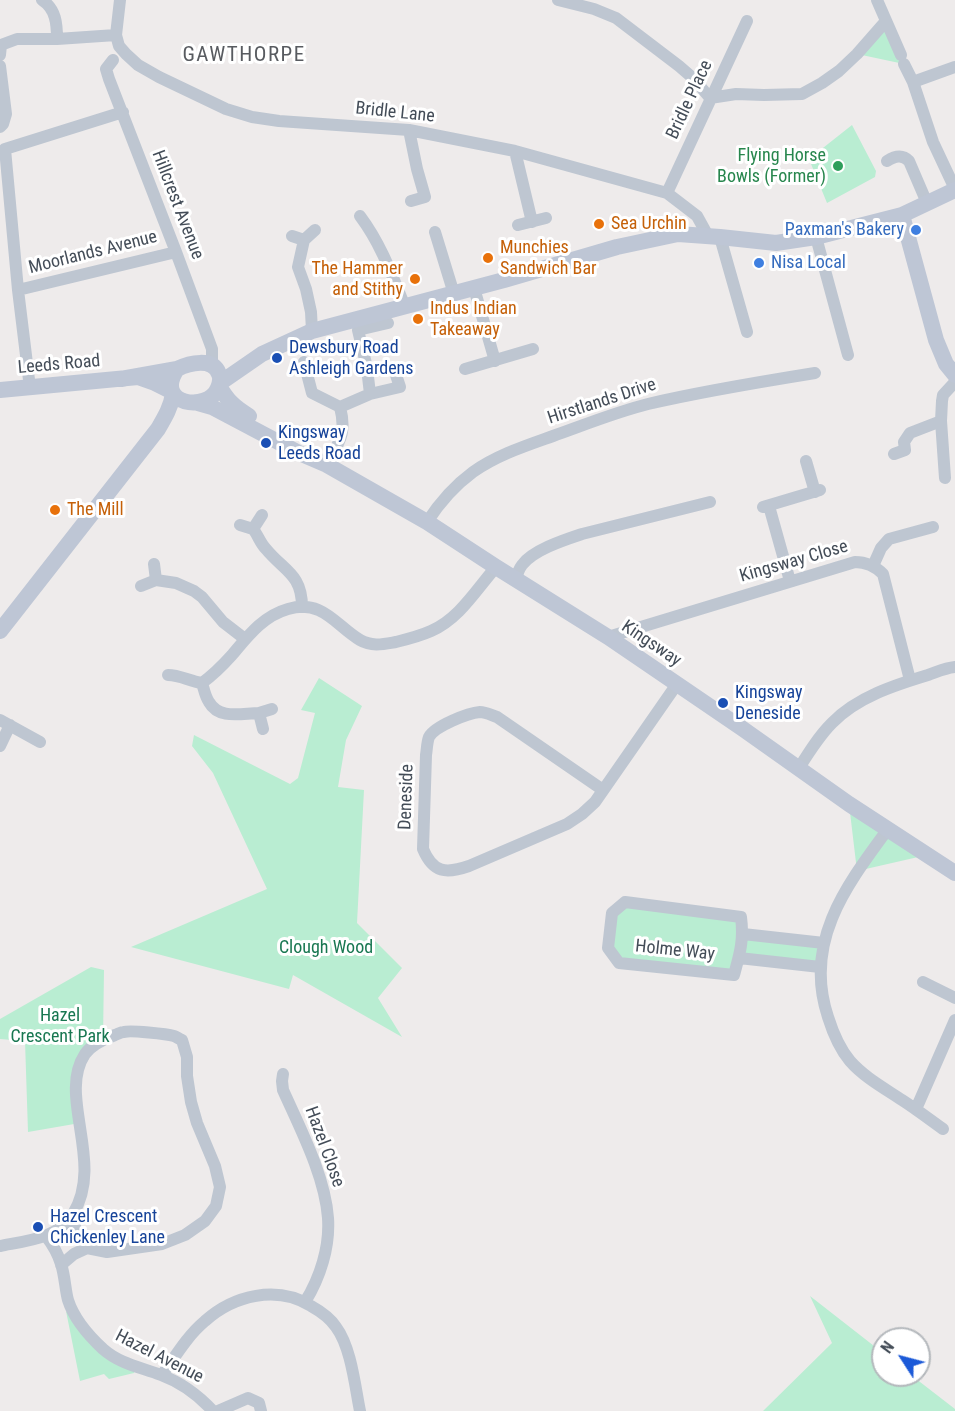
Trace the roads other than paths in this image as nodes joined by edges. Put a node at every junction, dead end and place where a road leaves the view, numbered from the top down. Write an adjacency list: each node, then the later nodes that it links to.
1 (42, 0): 8 (street)
2 (120, 0): 7 (street)
3 (558, 0): 14 (street)
4 (877, 0): 6 (street)
5 (747, 21): 14 (street, Bridle Place)
6 (886, 21): 13 (street); 14 (street)
7 (116, 35): 8 (street); 17 (street, Bridle Lane)
8 (57, 39): 9 (street)
9 (0, 55)
10 (113, 60): 15 (street, Hillcrest Avenue)
11 (0, 66): 16 (street)
12 (955, 67): 13 (street)
13 (913, 82): 20 (street)
14 (710, 98): 21 (street, Bridle Place)
15 (123, 112): 33 (street, Hillcrest Avenue); 35 (street)
16 (0, 127)
17 (409, 130): 18 (street, Bridle Lane); 22 (street)
18 (515, 151): 21 (street, Bridle Lane); 27 (street)
19 (887, 161): 23 (street)
20 (955, 190): 23 (main road)
21 (667, 193): 31 (street, Bridle Lane)
22 (411, 201)
23 (927, 203): 24 (main road)
24 (902, 215): 32 (main road); 50 (main road)
25 (360, 216): 37 (street)
26 (546, 218): 27 (street)
27 (532, 222): 28 (street)
28 (518, 225)
29 (315, 230): 39 (street)
30 (435, 232): 36 (street)
31 (714, 236): 32 (main road); 34 (main road); 40 (street, Bridle Lane)
32 (816, 237): 43 (street)
33 (176, 252): 35 (street, Moorlands Avenue); 46 (street, Hillcrest Avenue)
34 (474, 288): 36 (main road); 44 (street)
35 (18, 290): 55 (street)
36 (454, 294): 37 (main road)
37 (405, 307): 39 (main road)
38 (388, 323): 58 (street)
39 (312, 331): 42 (main road)
40 (747, 332)
41 (532, 350): 44 (street)
42 (262, 354): 46 (main road); 54 (main road)
43 (848, 355)
44 (495, 360): 48 (street)
45 (304, 362): 60 (street)
46 (213, 365): 47 (main road); 54 (main road)
47 (177, 369): 51 (main road, Leeds Road); 57 (main road)
48 (465, 369)
49 (815, 373): 69 (street, Hirstlands Drive)
50 (955, 375)
51 (121, 379): 55 (main road, Leeds Road); 57 (main road, Leeds Road)
52 (398, 381): 58 (street)
53 (955, 382): 61 (street)
54 (219, 385): 59 (main road); 65 (main road, Kingsway)
55 (30, 388): 56 (main road, Leeds Road)
56 (0, 390)
57 (172, 393): 59 (main road); 62 (main road)
58 (370, 394): 60 (street)
59 (196, 403): 62 (main road); 65 (main road, Kingsway)
60 (340, 406): 65 (street)
61 (941, 421): 63 (street); 66 (street)
62 (158, 429): 81 (main road)
63 (894, 454)
64 (806, 461): 78 (street)
65 (322, 462): 69 (main road, Kingsway)
66 (945, 478)
67 (710, 502): 76 (street)
68 (262, 515): 72 (street)
69 (427, 522): 75 (main road, Kingsway)
70 (240, 525): 72 (street)
71 (933, 527): 74 (street)
72 (253, 529): 80 (street)
73 (154, 564): 77 (street)
74 (873, 566): 78 (street, Kingsway Close); 86 (street, Kingsway Close)
75 (496, 567): 76 (main road, Kingsway); 80 (street)
76 (516, 579): 82 (main road, Kingsway)
77 (156, 580): 79 (street); 83 (street)
78 (790, 581): 82 (street, Kingsway Close)
79 (141, 586)
80 (302, 607): 83 (street)
81 (1, 629)
82 (608, 638): 88 (main road, Kingsway)
83 (245, 639): 87 (street)
84 (955, 668): 86 (street)
85 (168, 675): 87 (street)
86 (910, 680): 95 (street)
87 (202, 683): 90 (street)
88 (677, 684): 95 (main road, Kingsway); 96 (street, Deneside)
89 (272, 709): 90 (street)
90 (259, 713): 92 (street)
91 (5, 723): 93 (street); 94 (street)
92 (263, 729)
93 (40, 742)
94 (0, 746)
95 (798, 768): 97 (main road, Kingsway)
96 (603, 790): 96 (street, Deneside)
97 (888, 829): 98 (main road, Kingsway); 100 (street)
98 (955, 873)
99 (743, 934): 100 (street); 101 (street, Holme Way); 101 (street, Holme Way)
100 (824, 943): 102 (street)
101 (739, 958): 102 (street, Holme Way)
102 (820, 968): 107 (street)
103 (923, 982): 104 (street)
104 (955, 998)
105 (955, 1020): 107 (street)
106 (283, 1074): 114 (street, Hazel Close)
107 (916, 1109): 108 (street)
108 (943, 1129)
109 (72, 1215): 110 (street); 112 (street); 112 (street)
110 (46, 1236): 111 (street); 113 (street, Hazel Avenue)
111 (0, 1246)
112 (87, 1248): 113 (street)
113 (61, 1264): 115 (street, Hazel Avenue)
114 (305, 1302): 115 (street); 119 (street)
115 (162, 1375): 116 (street, Hazel Avenue)
116 (213, 1411)
117 (218, 1411): 118 (street)
118 (261, 1411)
119 (360, 1411)

